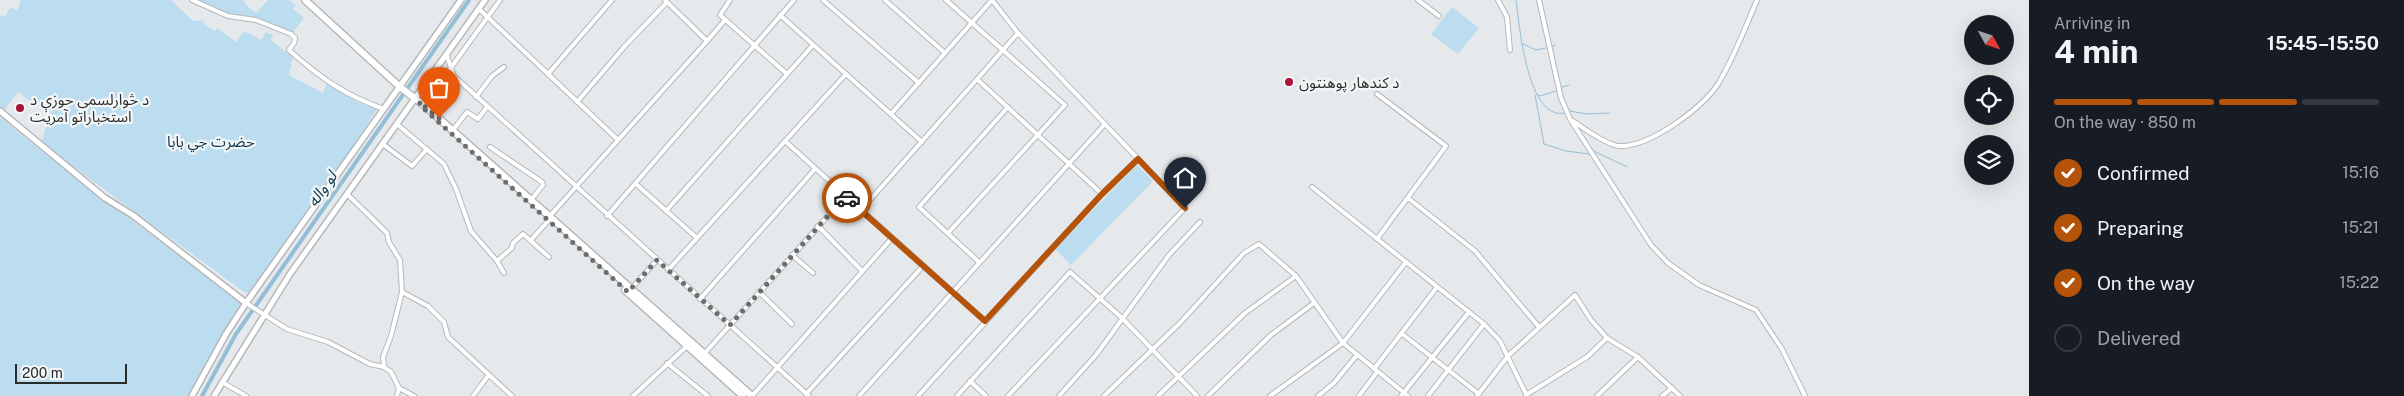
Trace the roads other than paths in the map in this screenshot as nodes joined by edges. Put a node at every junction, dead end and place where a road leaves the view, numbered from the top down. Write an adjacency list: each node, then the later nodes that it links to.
1 (192, 0): 52 (street)
2 (299, 0): 25 (main road)
3 (304, 0): 25 (main road)
4 (461, 0): 44 (street)
5 (486, 0): 19 (street)
6 (500, 0): 22 (street)
7 (612, 0): 36 (street)
8 (730, 0): 23 (street)
9 (794, 0): 20 (street)
10 (823, 0): 43 (street)
11 (885, 0): 32 (street)
12 (946, 0): 24 (street)
13 (992, 0): 24 (street); 26 (street)
14 (1418, 0): 21 (street)
15 (1498, 0): 31 (street)
16 (1539, 0): 55 (street)
17 (1757, 0): 55 (street)
18 (667, 1): 27 (street); 49 (street)
19 (479, 9): 22 (street); 33 (street)
20 (780, 15): 28 (street); 29 (street)
21 (1439, 16)
22 (487, 17): 35 (street); 36 (street)
23 (725, 20): 27 (street); 29 (street)
24 (972, 22): 30 (street); 32 (street)
25 (327, 23): 44 (main road)
26 (1018, 33): 30 (street); 56 (street)
27 (707, 41): 60 (street)
28 (813, 44): 37 (street); 38 (street)
29 (754, 46): 37 (street); 69 (street)
30 (1004, 50): 42 (street); 59 (street)
31 (1510, 50)
32 (946, 53): 43 (street)
33 (447, 56): 35 (street); 39 (street)
34 (504, 67): 46 (street)
35 (450, 69): 41 (street)
36 (548, 74): 49 (street)
37 (787, 74): 78 (street)
38 (846, 74): 54 (street); 61 (street)
39 (434, 75): 40 (street); 47 (street)
40 (447, 75): 41 (street); 48 (street)
41 (454, 76): 46 (street)
42 (978, 80): 51 (street); 62 (street)
43 (919, 83): 54 (street)
44 (402, 88): 47 (main road); 52 (street)
45 (1376, 94): 75 (street)
46 (476, 97): 50 (street)
47 (416, 99): 57 (street); 58 (main road); 80 (main road)
48 (429, 99)
49 (577, 102): 60 (street)
50 (487, 107): 58 (street); 70 (street)
51 (1008, 107): 59 (street); 83 (street)
52 (384, 109): 108 (street)
53 (0, 111): 108 (street)
54 (891, 114): 62 (street)
55 (1570, 119): 170 (street)
56 (1104, 124): 66 (street); 67 (street)
57 (398, 125): 63 (street); 65 (street)
58 (453, 130): 76 (main road)
59 (1038, 135): 67 (street); 83 (street)
60 (617, 139): 70 (street)
61 (785, 141): 68 (street); 84 (street)
62 (922, 142): 77 (street)
63 (384, 145): 65 (street); 73 (street)
64 (490, 147): 76 (street)
65 (427, 149): 91 (street)
66 (1138, 159): 72 (street); 106 (street)
67 (1068, 162): 72 (street); 92 (street)
68 (814, 169): 74 (street); 105 (street)
69 (636, 184): 78 (street); 79 (street)
70 (575, 187): 79 (street); 80 (street)
71 (1312, 187): 86 (street)
72 (1102, 194): 112 (street)
73 (348, 195): 102 (street); 110 (street)
74 (845, 197): 77 (street); 82 (street)
75 (1408, 198): 86 (street); 116 (street)
76 (531, 200): 80 (main road)
77 (861, 210): 85 (street)
78 (666, 211): 84 (street)
79 (607, 216): 90 (street)
80 (548, 219): 87 (street); 101 (main road)
81 (1200, 222): 111 (street)
82 (818, 226): 88 (street); 96 (street)
83 (948, 233): 92 (street)
84 (697, 238): 95 (street)
85 (892, 238): 94 (street); 96 (street)
86 (1377, 239): 93 (street)
87 (531, 240): 89 (street); 91 (street)
88 (792, 255): 98 (street); 103 (street)
89 (549, 257)
90 (657, 260): 95 (street); 101 (street)
91 (497, 261): 97 (street)
92 (979, 262): 104 (street)
93 (1406, 262): 100 (street); 119 (street)
94 (922, 266): 104 (street); 138 (street)
95 (668, 270): 105 (street)
96 (862, 271): 129 (street)
97 (504, 273)
98 (813, 273)
99 (1296, 276): 107 (street); 121 (street); 133 (street)
100 (1437, 287): 109 (street); 117 (street)
101 (629, 291): 120 (main road); 122 (main road)
102 (402, 292): 128 (street); 132 (street)
103 (759, 292): 113 (street); 115 (street)
104 (952, 292): 112 (street); 152 (street)
105 (700, 299): 115 (street)
106 (1101, 299): 111 (street); 134 (street); 156 (street)
107 (1314, 303): 119 (street); 161 (street)
108 (248, 304): 110 (street); 141 (street)
109 (1469, 312): 114 (street); 126 (street)
110 (263, 315): 128 (street); 135 (street)
111 (1122, 318): 121 (street); 157 (street)
112 (985, 321): 153 (street)
113 (792, 324)
114 (1484, 324): 124 (street); 131 (street)
115 (730, 325): 122 (street); 129 (street)
116 (1539, 328): 118 (street); 124 (street)
117 (1401, 333): 126 (street); 130 (street)
118 (1607, 338): 125 (street); 166 (street)
119 (1343, 343): 123 (street); 162 (street)
120 (686, 346): 127 (street); 150 (main road)
121 (1152, 350): 133 (street); 158 (street)
122 (704, 354): 151 (main road)
123 (1357, 355): 130 (street); 163 (street)
124 (1508, 356): 140 (street); 166 (street)
125 (1638, 357): 137 (street); 167 (street)
126 (1432, 358): 131 (street); 139 (street)
127 (667, 364): 148 (street); 149 (street)
128 (384, 367): 136 (street)
129 (776, 367): 138 (street); 151 (street)
130 (1376, 370): 139 (street); 164 (street)
131 (1448, 370): 140 (street); 165 (street)
132 (488, 376): 146 (street); 147 (street)
133 (1178, 377): 159 (street); 160 (street)
134 (970, 381): 154 (street); 155 (street)
135 (222, 382): 142 (street); 143 (street)
136 (399, 388): 144 (street); 145 (street)
137 (1672, 388): 168 (street); 169 (street)
138 (807, 395)
139 (1404, 395)
140 (1478, 395)
141 (192, 396)
142 (214, 396)
143 (246, 396)
144 (398, 396)
145 (414, 396)
146 (474, 396)
147 (512, 396)
148 (633, 396)
149 (708, 396)
150 (743, 396)
151 (752, 396)
152 (859, 396)
153 (918, 396)
154 (957, 396)
155 (986, 396)
156 (1008, 396)
157 (1059, 396)
158 (1104, 396)
159 (1158, 396)
160 (1197, 396)
161 (1208, 396)
162 (1270, 396)
163 (1318, 396)
164 (1359, 396)
165 (1428, 396)
166 (1526, 396)
167 (1598, 396)
168 (1662, 396)
169 (1680, 396)
170 (1805, 396)

